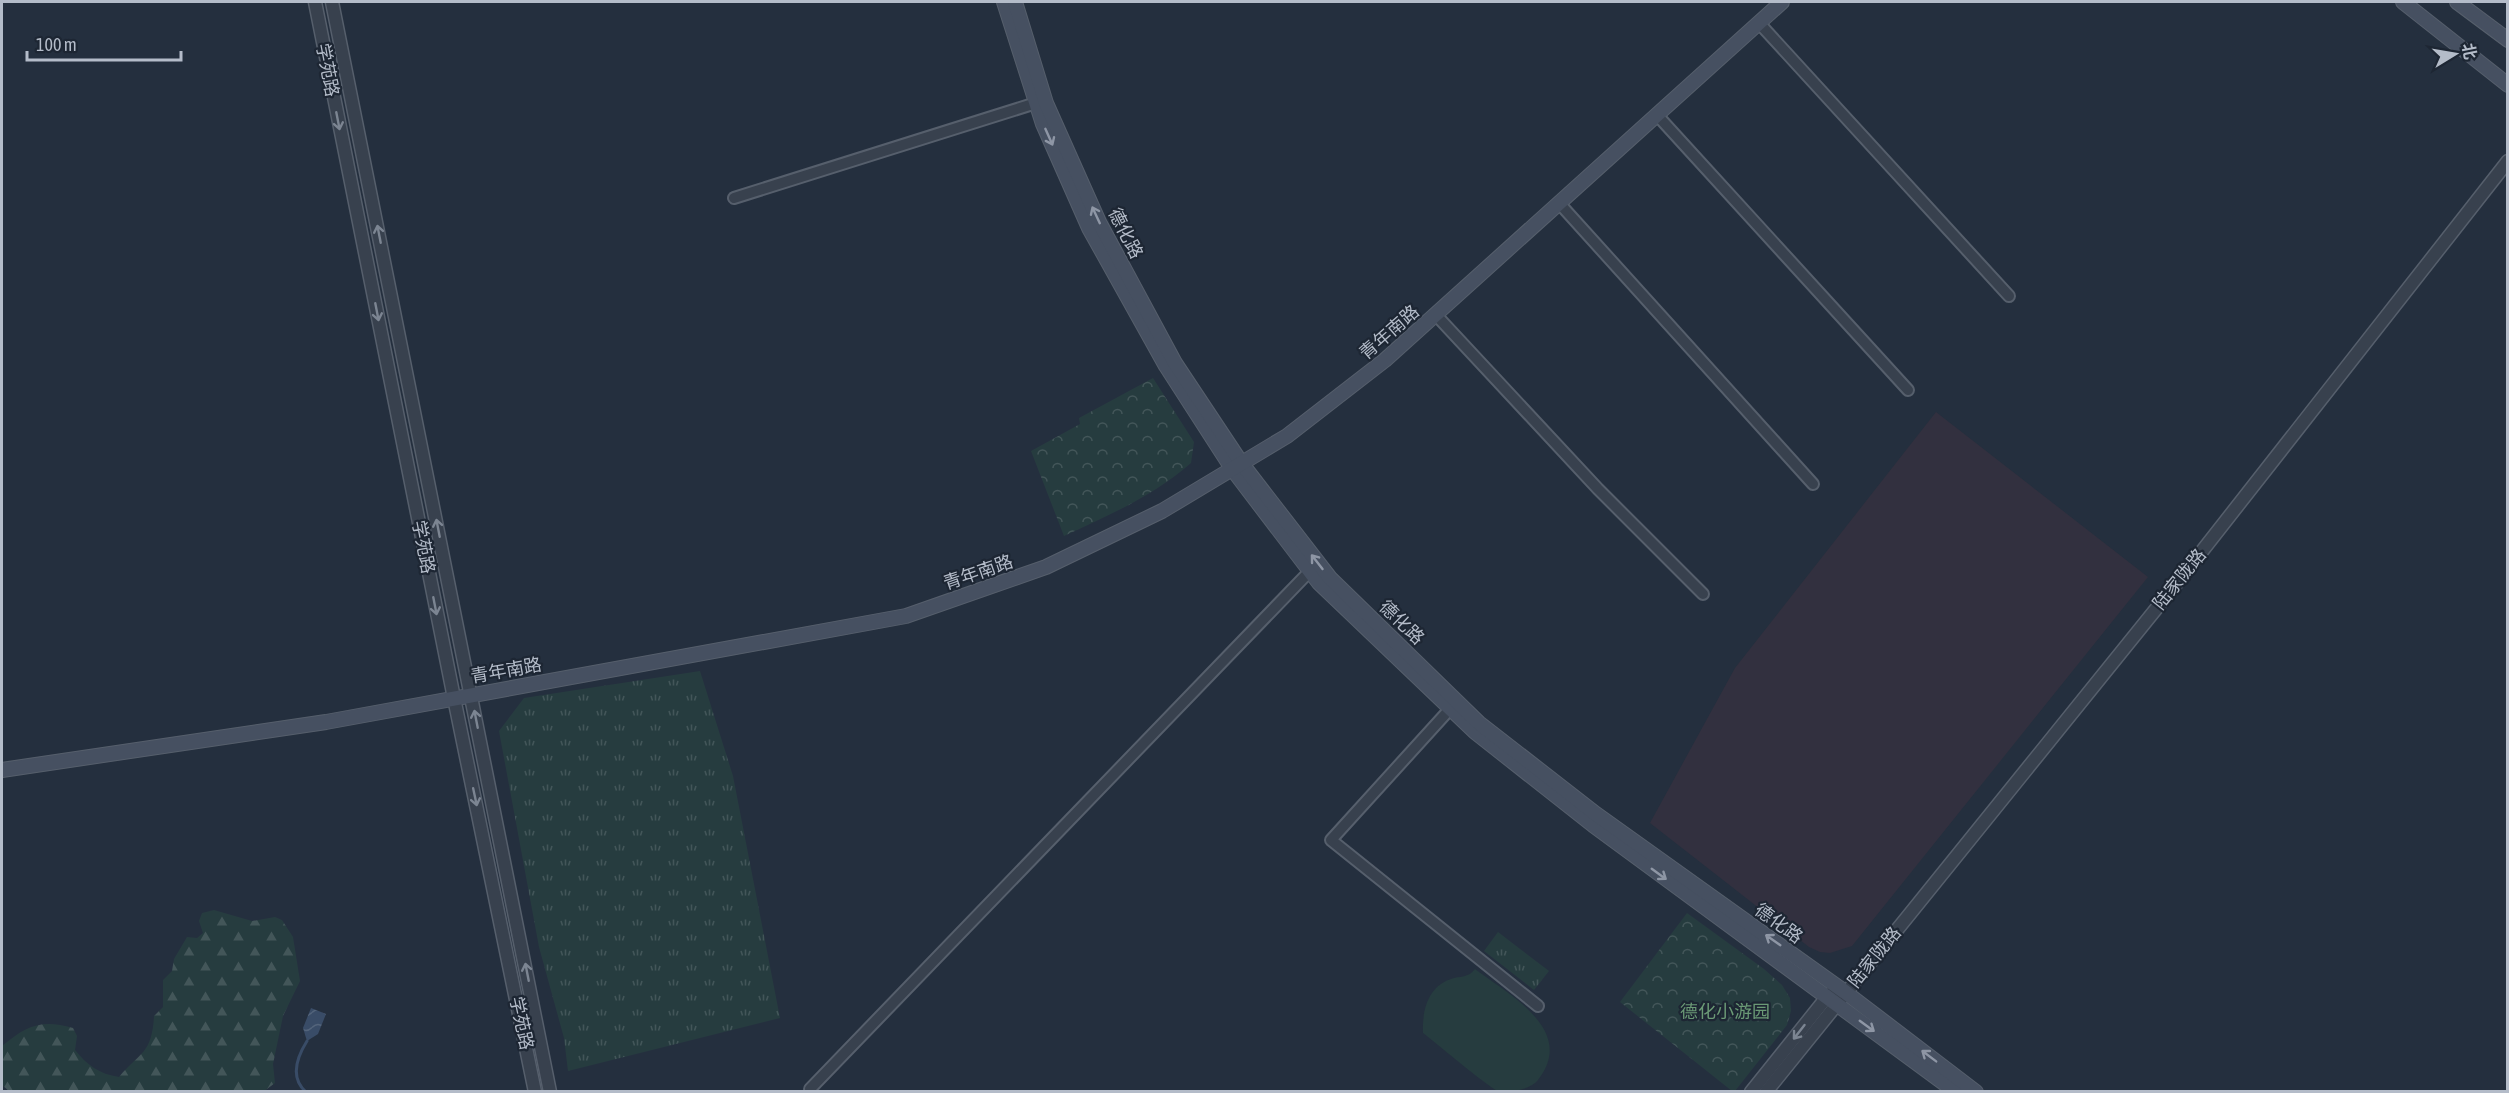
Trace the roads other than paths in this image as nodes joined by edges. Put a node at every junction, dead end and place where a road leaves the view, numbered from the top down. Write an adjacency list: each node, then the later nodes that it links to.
1 (315, 2): 24 (street, 学苑路, one-way to 24)
2 (332, 2): 23 (street, 学苑路, one-way to 2)
3 (1004, 2): 11 (main road, 德化路)
4 (1015, 2): 19 (main road, 德化路, one-way to 4)
5 (1782, 2): 8 (main road, 青年南路)
6 (2403, 2): 10 (main road)
7 (2457, 2): 9 (main road)
8 (1759, 22): 12 (main road, 青年南路); 16 (street)
9 (2508, 40)
10 (2508, 85)
11 (1036, 103): 14 (street); 19 (main road, 德化路, one-way to 19)
12 (1657, 115): 15 (main road, 青年南路); 18 (street)
13 (2508, 161): 27 (street, 陆家陇路)
14 (734, 198)
15 (1559, 203): 17 (main road, 青年南路); 20 (street)
16 (2009, 296)
17 (1436, 315): 19 (main road, 青年南路); 22 (street)
18 (1908, 390)
19 (1238, 467): 21 (main road, 德化路); 23 (main road, 青年南路); 27 (main road, 德化路, one-way to 19)
20 (1813, 484)
21 (1310, 571): 25 (main road, 德化路); 29 (street)
22 (1703, 594)
23 (471, 694): 24 (main road, 青年南路); 31 (street, 学苑路, one-way to 23)
24 (454, 698): 26 (main road, 青年南路); 30 (street, 学苑路, one-way to 30)
25 (1450, 709): 27 (main road, 德化路, one-way to 27); 28 (street)
26 (2, 770)
27 (1836, 995): 32 (street, one-way to 32); 33 (street); 34 (main road, 德化路, one-way to 34); 35 (main road, 德化路, one-way to 27)
28 (1538, 1006)
29 (810, 1089)
30 (535, 1092)
31 (550, 1092)
32 (1751, 1092)
33 (1766, 1092)
34 (1956, 1092)
35 (1976, 1092)

